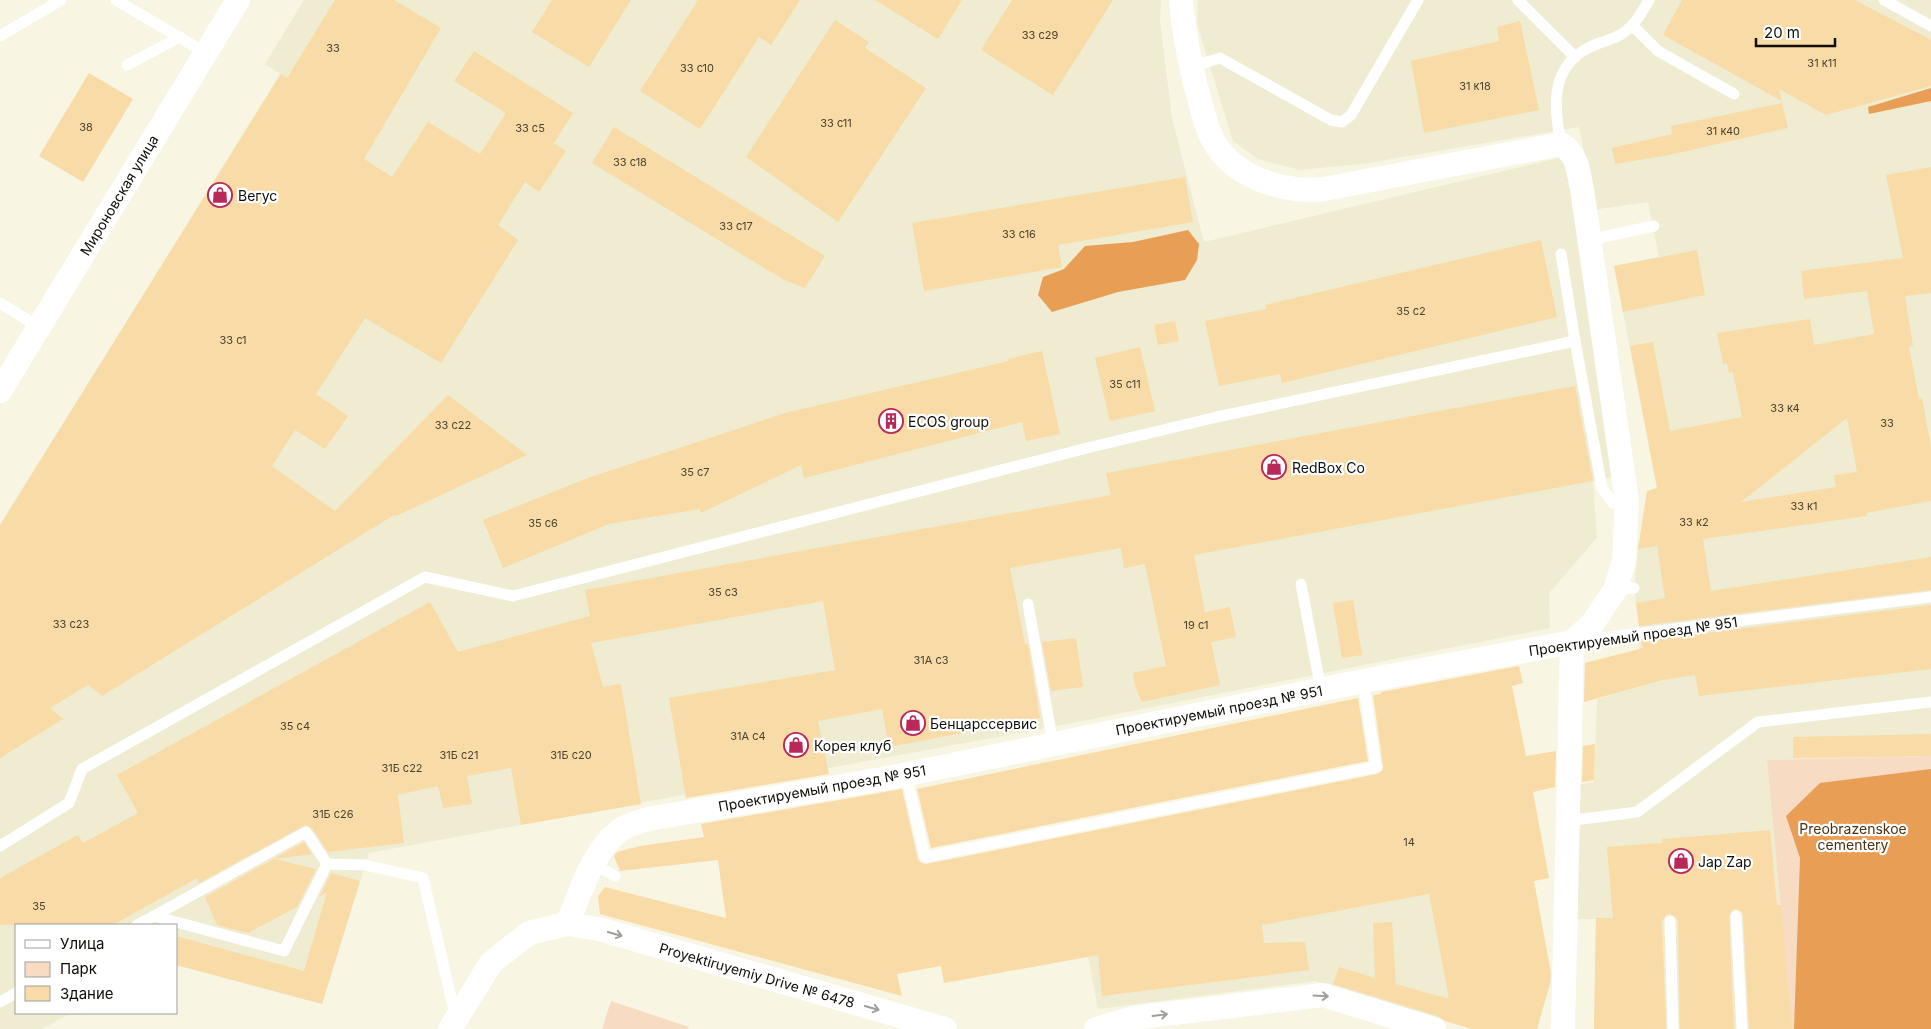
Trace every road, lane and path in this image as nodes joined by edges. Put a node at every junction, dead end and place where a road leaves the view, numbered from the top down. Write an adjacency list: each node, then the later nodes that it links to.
1 (61, 0): 11 (lane)
2 (116, 0): 12 (lane)
3 (238, 0): 13 (street, Мироновская улица)
4 (1181, 0): 16 (street)
5 (1418, 0): 16 (lane)
6 (1518, 0): 14 (lane)
7 (1649, 0): 9 (lane)
8 (1884, 0): 10 (lane)
9 (1632, 26): 14 (lane); 17 (lane)
10 (1931, 26)
11 (0, 36)
12 (180, 37): 13 (lane); 15 (lane)
13 (206, 53): 23 (street, Мироновская улица)
14 (1575, 57): 18 (lane)
15 (127, 64)
16 (1191, 67): 18 (street)
17 (1734, 94)
18 (1562, 144): 20 (street)
19 (1654, 226): 20 (lane)
20 (1589, 240): 26 (street)
21 (1562, 254): 24 (lane)
22 (0, 303): 23 (lane)
23 (39, 326): 25 (street, Мироновская улица)
24 (1575, 341): 26 (lane); 37 (lane)
25 (2, 383)
26 (1627, 501): 30 (street)
27 (1301, 584): 32 (lane)
28 (1931, 598): 30 (lane, Проектируемый проезд № 951)
29 (1028, 604): 34 (lane)
30 (1572, 642): 31 (street, Проектируемый проезд № 951); 36 (street)
31 (1363, 681): 32 (street, Проектируемый проезд № 951); 35 (lane)
32 (1320, 690): 34 (street, Проектируемый проезд № 951)
33 (1931, 702): 36 (lane)
34 (1053, 744): 35 (street, Проектируемый проезд № 951)
35 (906, 774): 39 (street, Проектируемый проезд № 951)
36 (1567, 822): 53 (street)
37 (0, 846)
38 (327, 864): 41 (lane); 41 (lane); 48 (lane)
39 (593, 864): 40 (lane); 45 (street, Проектируемый проезд № 951)
40 (615, 876)
41 (154, 916): 44 (lane)
42 (1736, 916): 55 (lane)
43 (1670, 921): 54 (lane)
44 (139, 924)
45 (568, 924): 48 (street); 50 (street, Proyektiruyemiy Drive № 6478, one-way to 50)
46 (15, 994): 47 (lane)
47 (0, 1002)
48 (453, 1024)
49 (1132, 1024): 51 (street); 52 (street, one-way to 52)
50 (945, 1029)
51 (1096, 1029)
52 (1434, 1029)
53 (1563, 1029)
54 (1673, 1029)
55 (1742, 1029)

